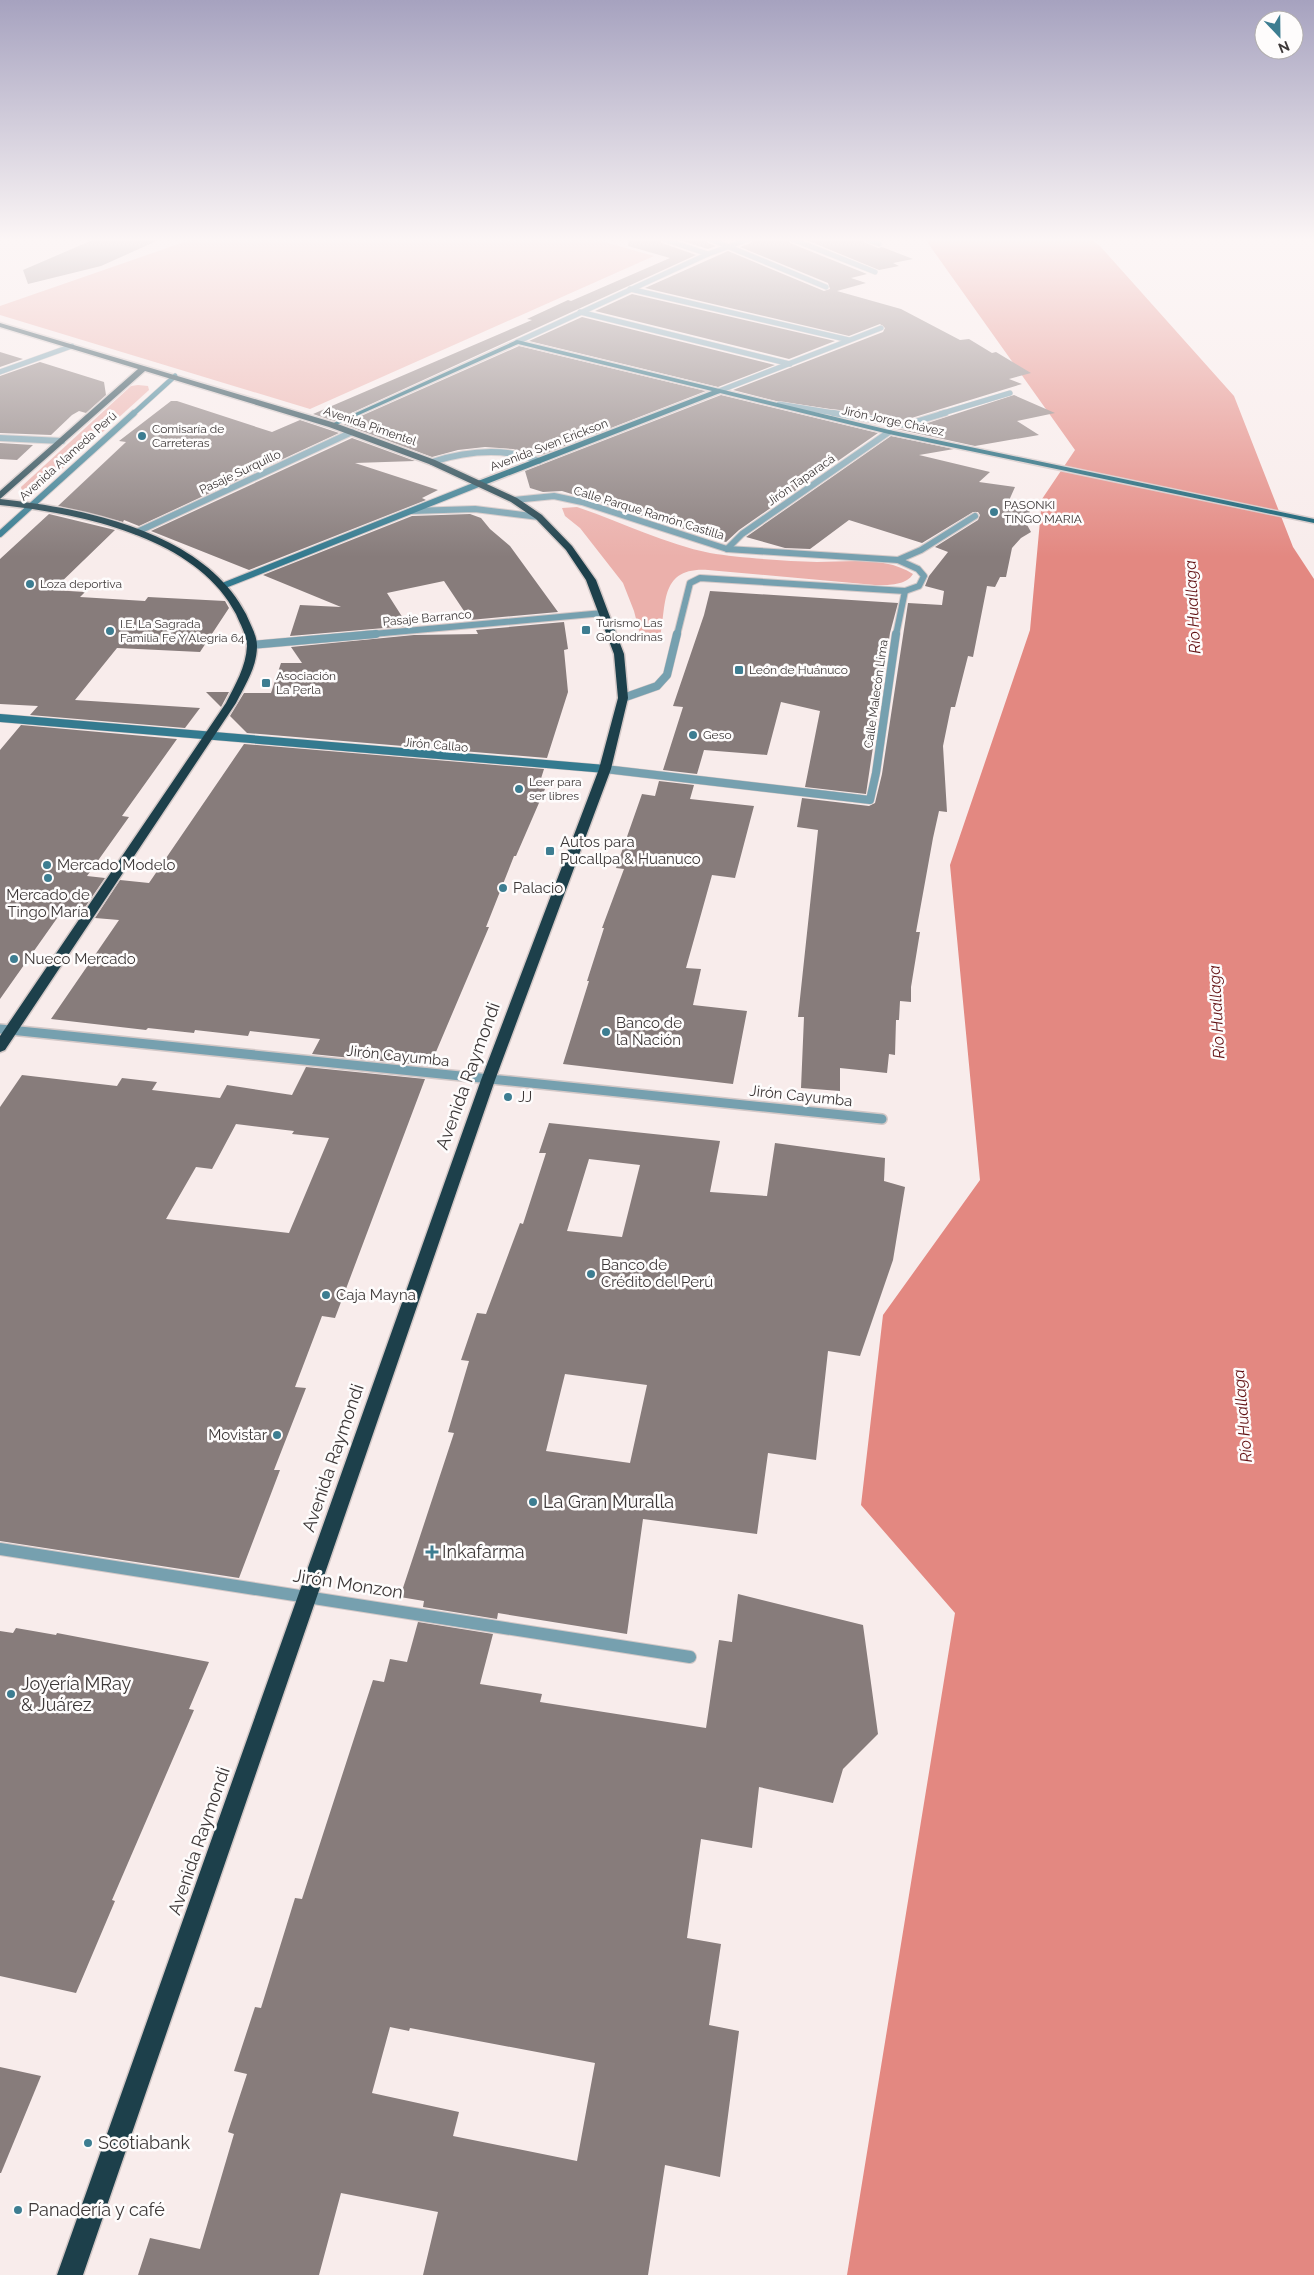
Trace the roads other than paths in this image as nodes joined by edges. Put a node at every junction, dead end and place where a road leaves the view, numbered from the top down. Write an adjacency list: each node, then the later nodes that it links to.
1 (510, 345): 13 (main road)
2 (530, 345): 10 (main road, Jirón Jorge Chávez)
3 (714, 345): 6 (street)
4 (836, 345): 6 (street, Avenida Sven Erickson)
5 (72, 346): 7 (highway, Avenida Pimentel); 8 (street)
6 (790, 364): 10 (street, Avenida Sven Erickson)
7 (145, 367): 9 (highway, Avenida Pimentel); 17 (highway, Avenida Alameda Perú)
8 (0, 372)
9 (175, 376): 13 (highway, Avenida Pimentel); 24 (street, Avenida Alameda Perú)
10 (719, 391): 12 (main road, Jirón Jorge Chávez); 18 (main road, Avenida Sven Erickson)
11 (1010, 393): 12 (street)
12 (764, 402): 15 (main road, Jirón Jorge Chávez)
13 (332, 425): 14 (highway, Avenida Pimentel)
14 (352, 432): 19 (highway, Avenida Pimentel); 29 (street, Pasaje Surquillo)
15 (889, 432): 28 (main road, Jirón Jorge Chávez); 31 (street, Jirón Taparacá)
16 (0, 438): 17 (street)
17 (62, 441): 21 (highway, Avenida Alameda Perú)
18 (539, 461): 19 (street); 20 (main road, Avenida Sven Erickson)
19 (432, 462): 20 (highway, Avenida Pimentel)
20 (481, 483): 22 (highway, Avenida Pimentel); 25 (street, Avenida Sven Erickson)
21 (0, 496)
22 (514, 500): 27 (highway, Avenida Pimentel); 31 (street, Calle Parque Ramón Castilla)
23 (0, 502): 24 (highway)
24 (32, 504): 29 (highway); 30 (street, Avenida Alameda Perú)
25 (412, 511): 27 (street); 33 (street, Avenida Sven Erickson)
26 (976, 516): 32 (street)
27 (539, 517): 35 (highway, Avenida Pimentel)
28 (1314, 521)
29 (137, 532): 33 (highway)
30 (0, 534)
31 (727, 549): 32 (street, Calle Parque Ramón Castilla)
32 (898, 560): 34 (street)
33 (225, 585): 36 (highway)
34 (905, 591): 38 (street); 42 (street, Calle Malecón Lima)
35 (603, 613): 36 (street, Pasaje Barranco); 37 (highway, Avenida Pimentel)
36 (252, 645): 40 (highway)
37 (619, 654): 38 (highway, Avenida Raymondi)
38 (623, 698): 41 (highway, Avenida Raymondi)
39 (0, 718): 40 (street, Jirón Callao)
40 (208, 737): 41 (street, Jirón Callao); 43 (highway)
41 (605, 770): 42 (street, Jirón Callao); 45 (highway, Avenida Raymondi)
42 (870, 800)
43 (6, 1030): 44 (highway); 45 (street, Jirón Cayumba)
44 (0, 1048)
45 (488, 1080): 46 (street, Jirón Cayumba); 48 (highway, Avenida Raymondi)
46 (882, 1119)
47 (0, 1549): 48 (street, Jirón Monzon)
48 (307, 1596): 49 (street, Jirón Monzon); 50 (highway, Avenida Raymondi)
49 (690, 1657)
50 (70, 2275)

